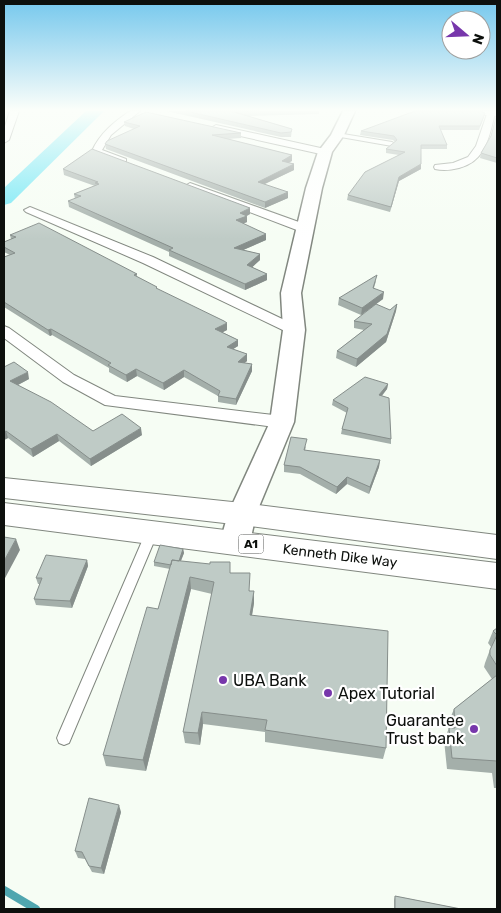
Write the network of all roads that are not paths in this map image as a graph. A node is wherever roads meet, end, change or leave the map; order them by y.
1 (104, 154) edge
2 (324, 154) edge
3 (477, 154) edge
4 (133, 165) edge
5 (439, 167) dead end
6 (179, 182) edge
7 (30, 210) dead end
8 (306, 230) junction
9 (294, 330) junction
10 (4, 331) edge
11 (282, 422) junction
12 (4, 488) edge
13 (4, 514) edge
14 (239, 528) junction
15 (152, 532) junction
16 (497, 547) edge
17 (497, 576) edge
18 (64, 738) dead end

1 - 4 street
2 - 8 main road
3 - 5 street
6 - 8 street
7 - 9 street
8 - 9 main road
9 - 11 main road
10 - 11 street
11 - 14 main road
12 - 14 highway, Kenneth Dike Way / A1
13 - 15 highway, Kenneth Dike Way / A1
14 - 15 highway, Kenneth Dike Way / A1
14 - 16 highway, Kenneth Dike Way / A1
14 - 17 highway, Kenneth Dike Way / A1
15 - 18 lane

